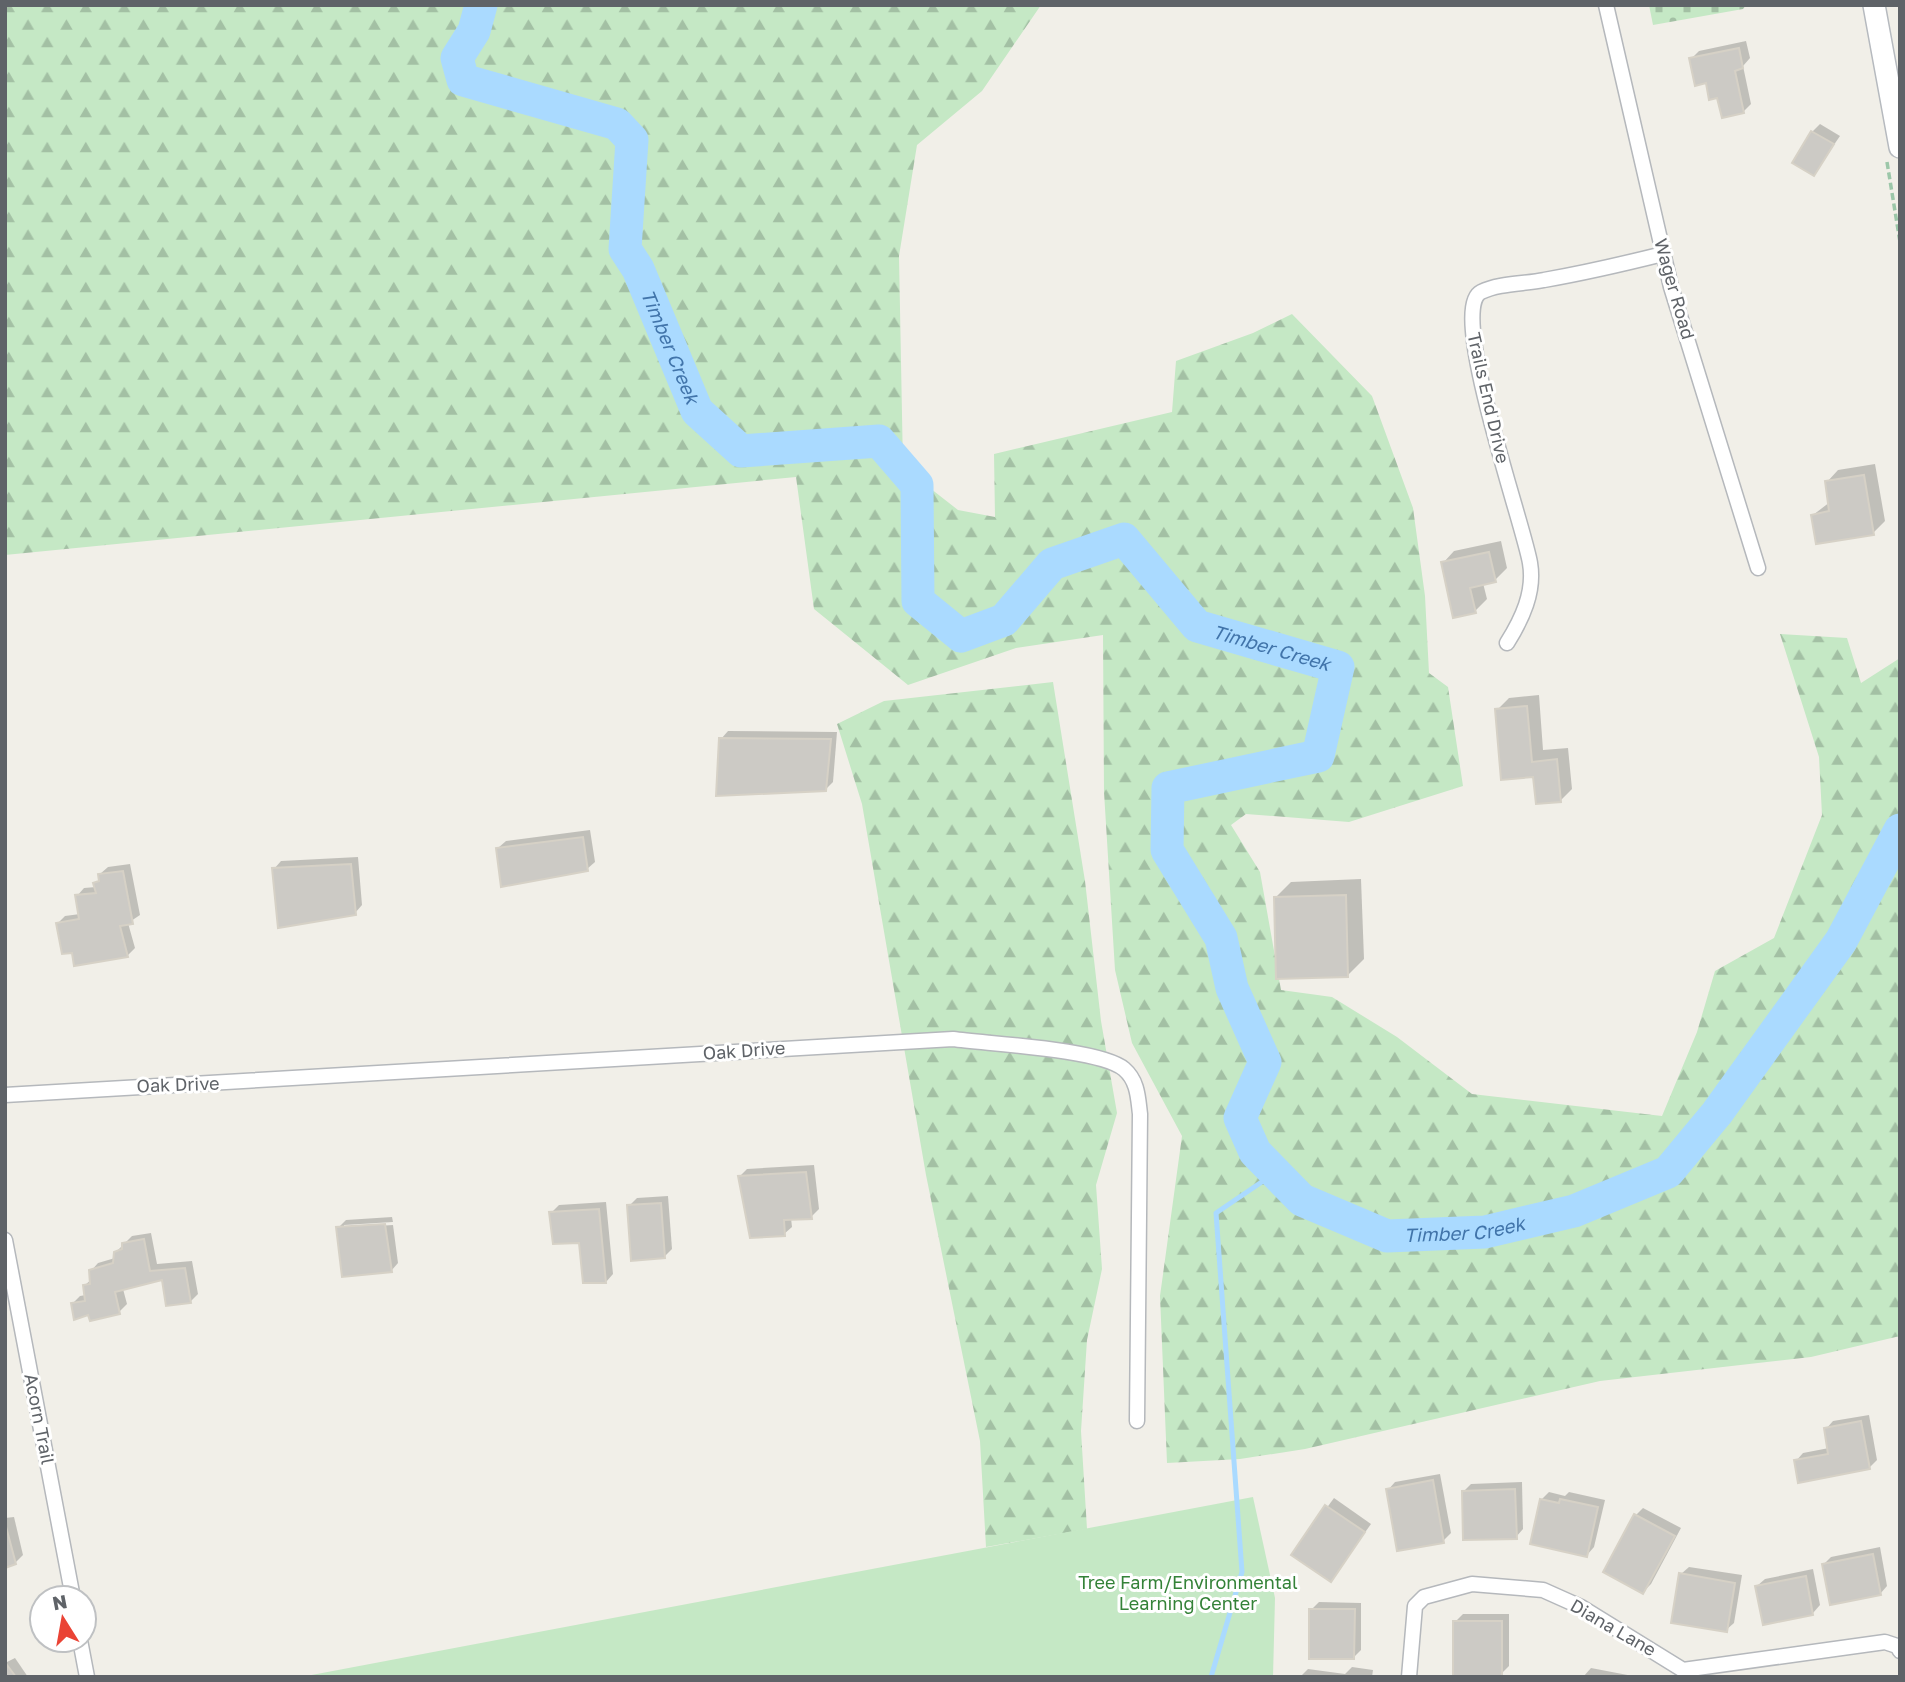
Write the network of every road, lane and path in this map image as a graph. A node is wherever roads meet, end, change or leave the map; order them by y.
1 (1606, 5) edge
2 (1874, 5) edge
3 (1899, 141) edge
4 (1663, 254) junction
5 (1758, 568) dead end
6 (1507, 643) dead end
7 (5, 1095) edge
8 (5, 1240) edge
9 (1137, 1421) dead end
10 (69, 1584) edge
11 (1899, 1649) edge
12 (83, 1654) edge
13 (1682, 1673) edge
14 (87, 1677) edge
15 (1409, 1677) edge

1 - 4 street, Wager Road
2 - 3 main road
4 - 5 street, Wager Road
4 - 6 street, Trails End Drive
7 - 9 street, Oak Drive
8 - 10 street, Acorn Trail
11 - 13 street, Diana Lane
12 - 14 street
13 - 15 street, Diana Lane

